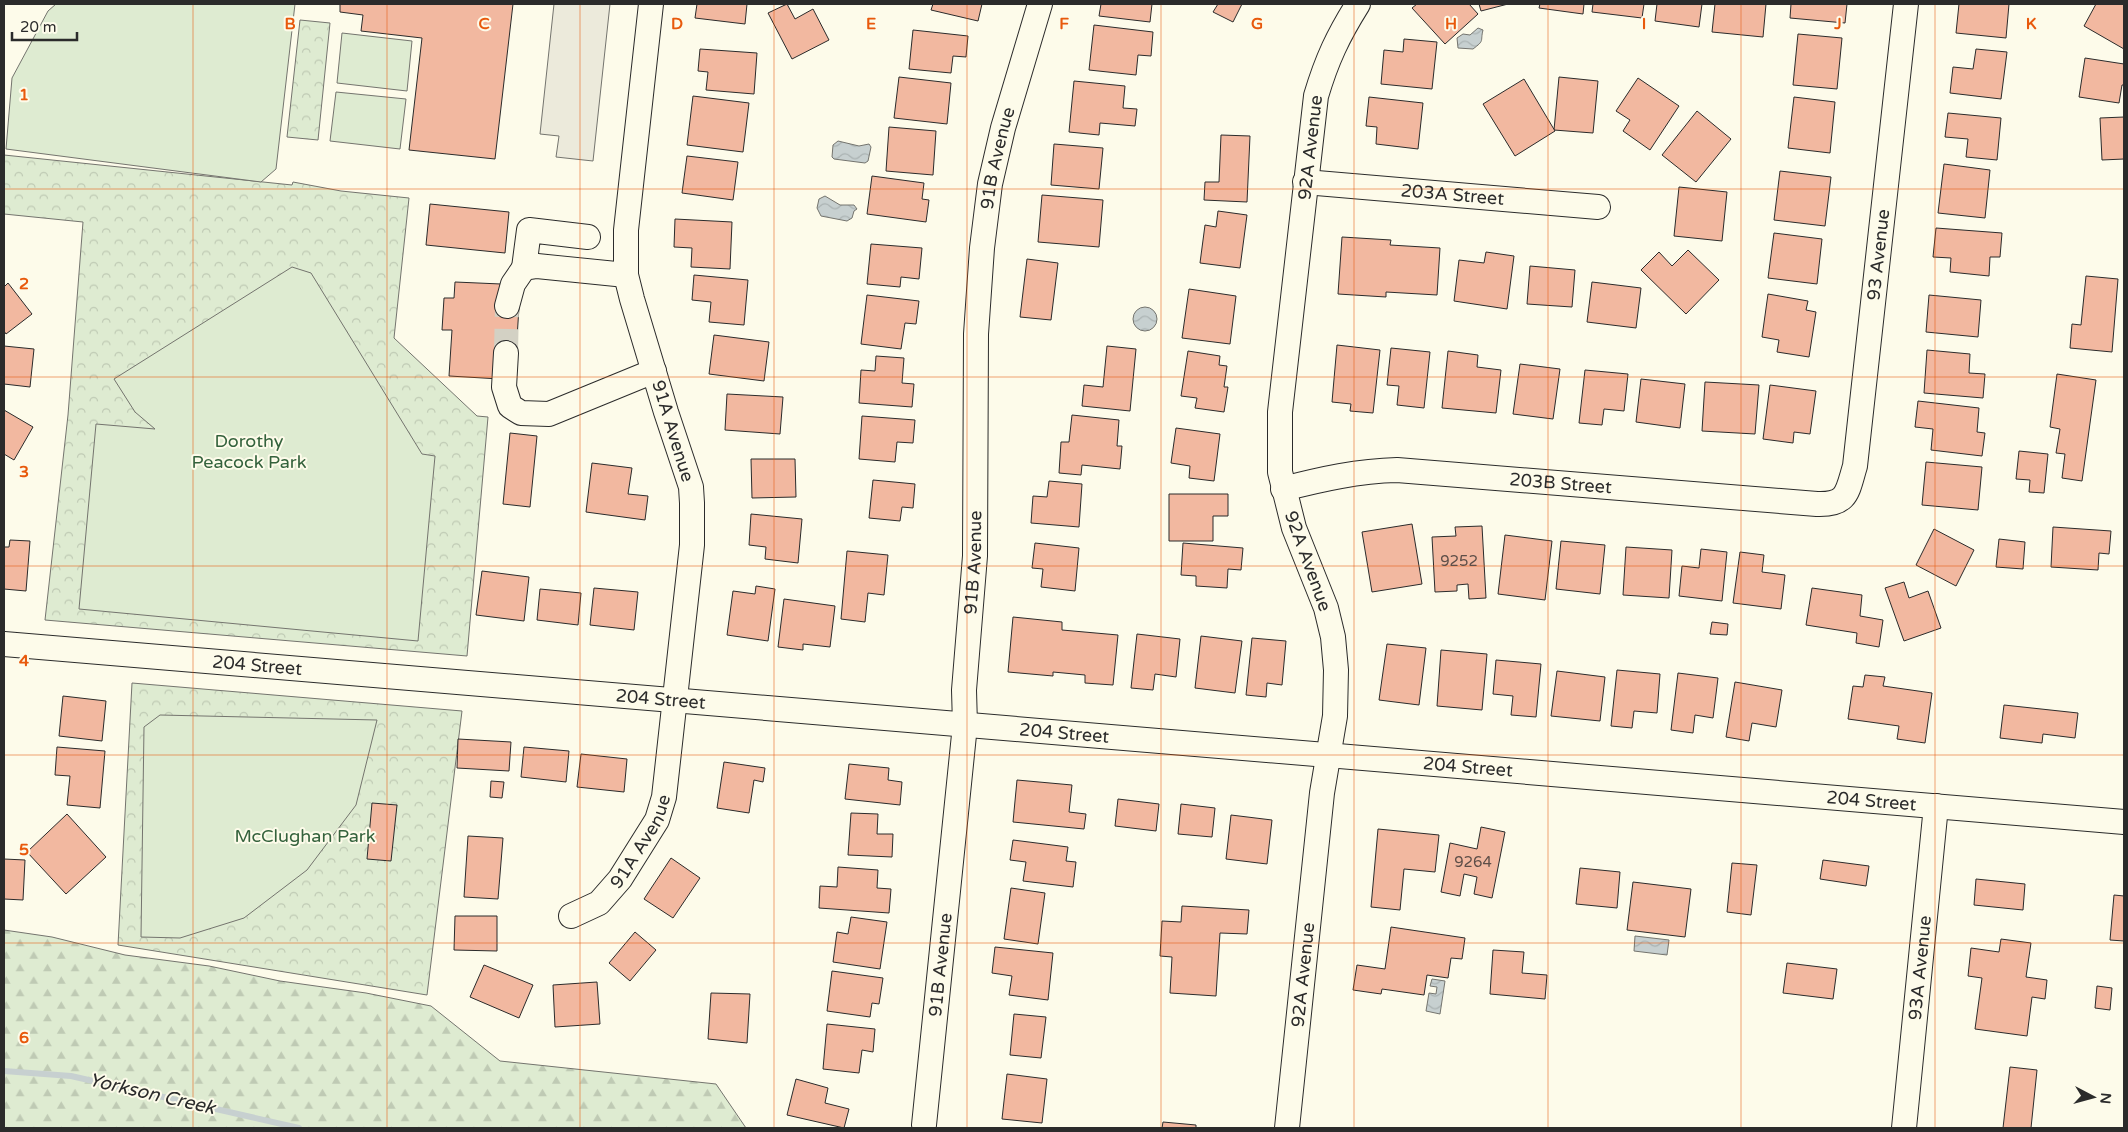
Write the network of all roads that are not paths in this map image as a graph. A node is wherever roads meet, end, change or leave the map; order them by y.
1 (651, 4) edge
2 (1040, 4) edge
3 (1358, 4) edge
4 (1906, 4) edge
5 (1305, 182) junction
6 (1598, 207) dead end
7 (588, 237) dead end
8 (524, 268) junction
9 (626, 275) junction
10 (508, 306) tunnel mouth
11 (506, 353) tunnel mouth
12 (654, 371) junction
13 (1283, 489) junction
14 (1840, 500) joint
15 (4, 650) edge
16 (676, 701) junction
17 (965, 725) junction
18 (1328, 756) junction
19 (1936, 806) junction
20 (2124, 822) edge
21 (571, 916) dead end
22 (924, 1125) dead end
23 (1287, 1128) edge
24 (1904, 1128) edge

1 - 9 street, 91A Avenue
2 - 17 street, 91B Avenue
3 - 5 street, 92A Avenue
4 - 14 street, 93 Avenue
5 - 6 street, 203A Street
5 - 13 street, 92A Avenue
7 - 8 street
8 - 9 street
8 - 10 street
9 - 12 street, 91A Avenue
11 - 12 street
12 - 16 street, 91A Avenue
13 - 14 street, 203B Street
13 - 18 street, 92A Avenue
15 - 16 street, 204 Street
16 - 17 street, 204 Street
16 - 21 street, 91A Avenue
17 - 18 street, 204 Street
17 - 22 street, 91B Avenue
18 - 19 street, 204 Street
18 - 23 street, 92A Avenue
19 - 20 street, 204 Street
19 - 24 street, 93A Avenue

